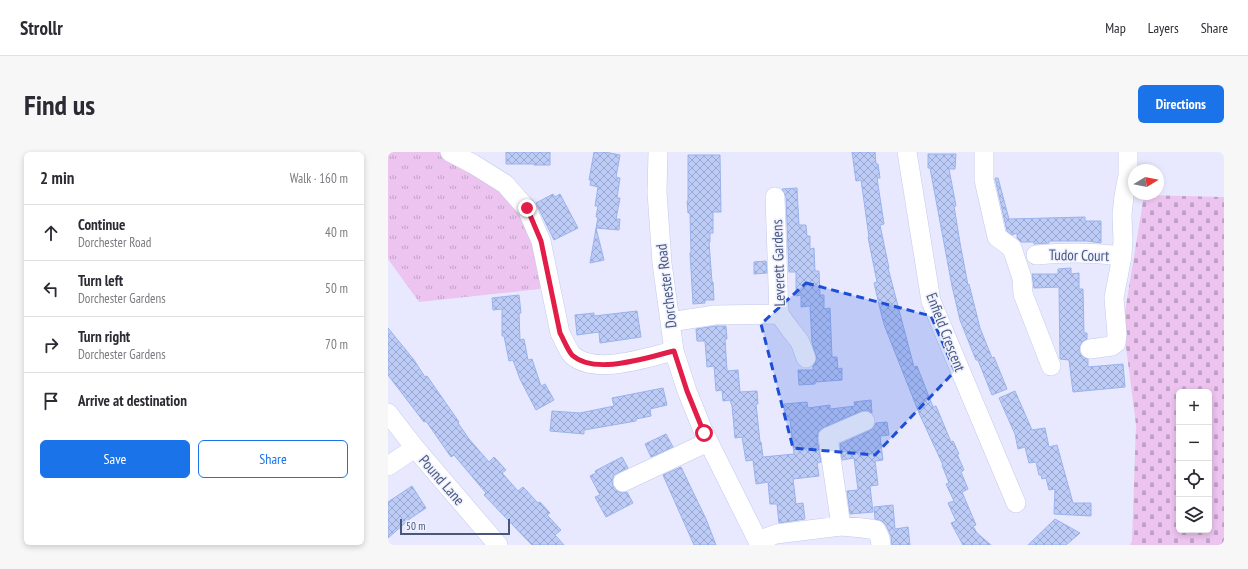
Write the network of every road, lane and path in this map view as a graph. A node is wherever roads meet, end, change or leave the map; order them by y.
1 (450, 152) edge
2 (658, 152) edge
3 (907, 152) edge
4 (984, 152) edge
5 (1128, 152) edge
6 (775, 197) dead end
7 (1036, 255) dead end
8 (1122, 256) junction
9 (779, 314) junction
10 (670, 322) junction
11 (1090, 349) dead end
12 (674, 351) junction
13 (806, 358) dead end
14 (1051, 366) dead end
15 (388, 413) edge
16 (865, 421) dead end
17 (708, 442) junction
18 (415, 448) junction
19 (388, 466) edge
20 (623, 482) dead end
21 (1016, 503) dead end
22 (841, 526) junction
23 (759, 543) edge
24 (498, 545) edge
25 (881, 545) edge

1 - 12 street
2 - 10 street, Dorchester Road
3 - 21 street, Enfield Crescent
4 - 14 street
5 - 8 street, Tudor Court
6 - 9 street, Leverett Gardens
7 - 8 street, Tudor Court
8 - 11 street, Tudor Court
9 - 10 street, Leverett Gardens
9 - 13 street
10 - 12 street, Dorchester Road
12 - 17 street, Dorchester Road
15 - 18 street, Pound Lane
16 - 22 street
17 - 20 street
17 - 23 street, Dorchester Road
18 - 19 street
18 - 24 street, Pound Lane
22 - 23 street
22 - 25 street

